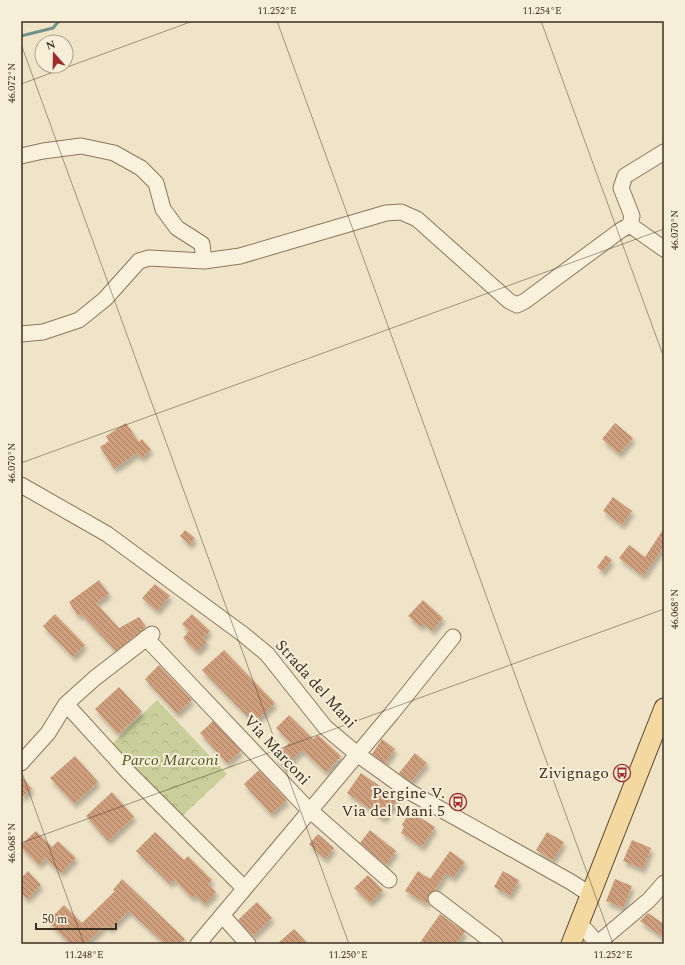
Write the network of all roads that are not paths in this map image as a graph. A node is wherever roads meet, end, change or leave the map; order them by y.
1 (664, 152) edge
2 (21, 156) edge
3 (630, 225) junction
4 (664, 249) edge
5 (204, 261) junction
6 (21, 334) edge
7 (21, 485) edge
8 (453, 637) dead end
9 (66, 704) junction
10 (664, 708) edge
11 (357, 754) junction
12 (21, 763) edge
13 (309, 810) junction
14 (389, 880) dead end
15 (664, 883) edge
16 (244, 888) junction
17 (591, 896) junction
18 (436, 899) dead end
19 (649, 900) junction
20 (664, 900) edge
21 (222, 915) junction
22 (579, 925) junction
23 (198, 944) edge
24 (248, 944) edge
25 (495, 944) edge
26 (571, 944) edge
27 (598, 944) edge

1 - 3 street
2 - 5 street
3 - 4 street
3 - 5 street
5 - 6 street
7 - 11 street, Strada del Mani
8 - 11 street
9 - 12 street
9 - 13 street, Via Marconi
9 - 16 street
10 - 17 main road
11 - 13 street
11 - 17 street, Strada del Mani
13 - 14 street, Via Marconi
13 - 16 street
15 - 19 street
16 - 21 street
17 - 22 main road
18 - 25 street
19 - 20 street
19 - 27 street
21 - 23 street
21 - 24 street
22 - 26 main road
22 - 27 street

